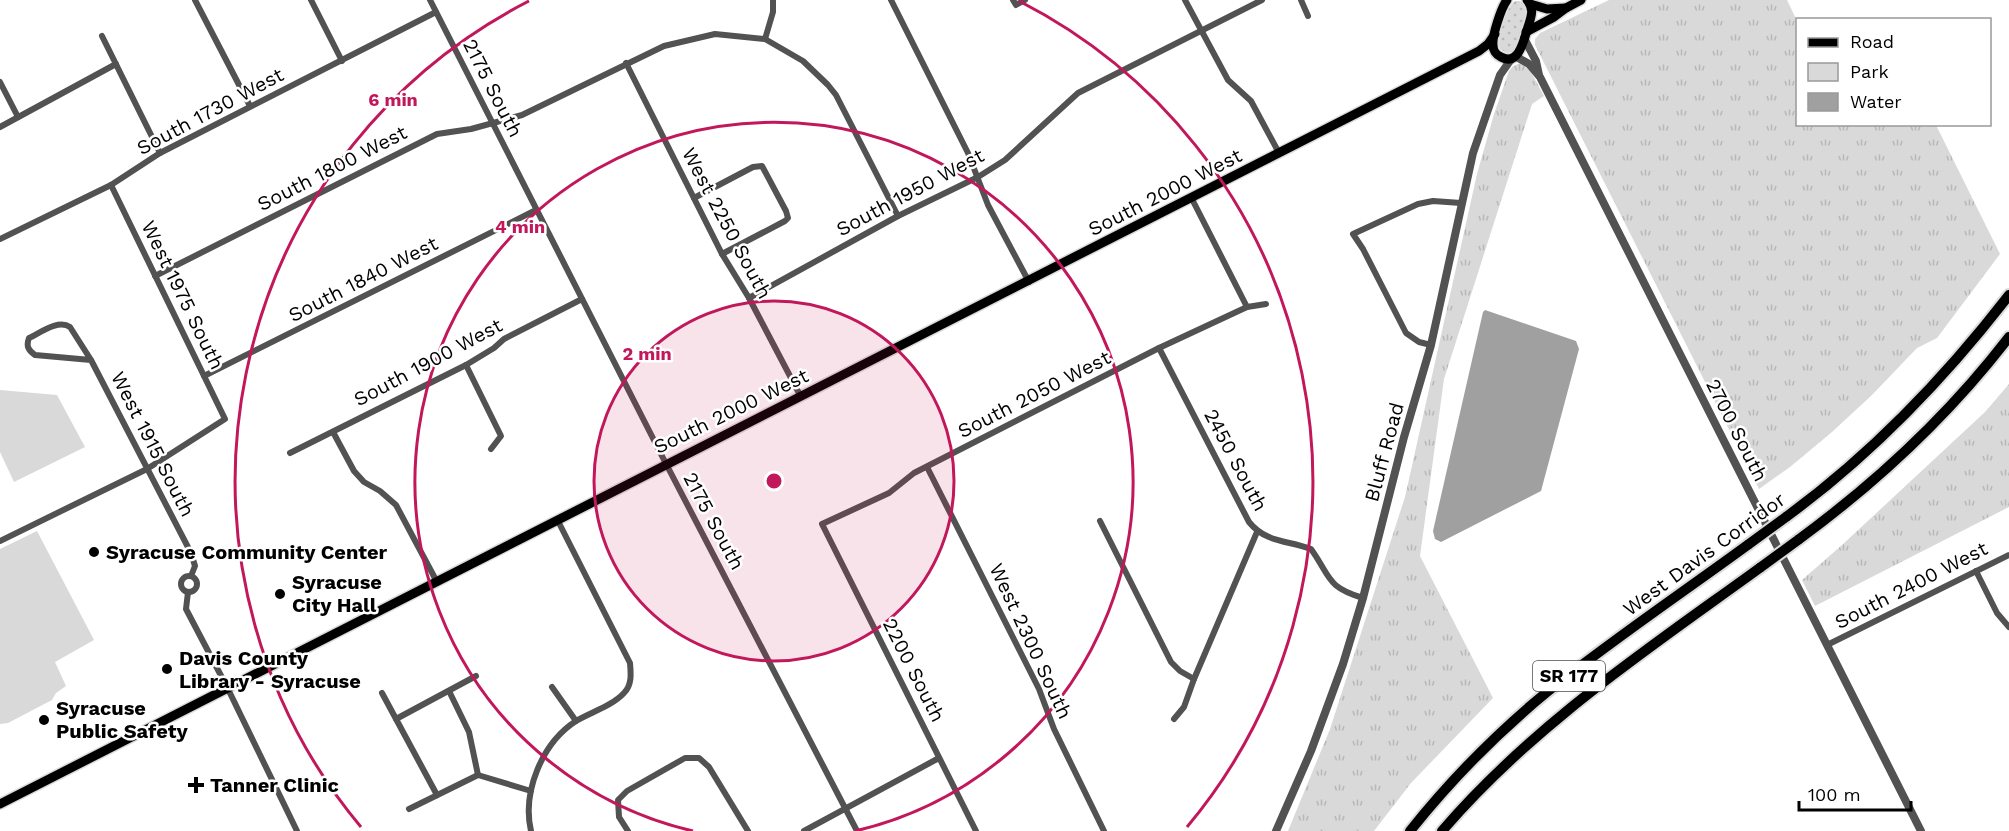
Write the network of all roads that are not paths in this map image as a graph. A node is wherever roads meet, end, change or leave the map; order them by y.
1 (195, 0) edge
2 (310, 0) edge
3 (430, 0) edge
4 (773, 0) edge
5 (891, 0) edge
6 (1025, 0) edge
7 (1185, 0) edge
8 (1262, 0) edge
9 (1300, 0) edge
10 (1507, 0) edge
11 (1581, 0) edge
12 (1015, 2) edge
13 (1529, 2) edge
14 (1566, 8) junction
15 (436, 12) junction
16 (1308, 16) dead end
17 (1201, 31) junction
18 (1495, 33) junction
19 (1525, 35) junction
20 (102, 36) dead end
21 (765, 39) junction
22 (1479, 51) junction
23 (1497, 55) junction
24 (1514, 57) junction
25 (342, 61) junction
26 (116, 63) junction
27 (626, 63) junction
28 (1500, 75) junction
29 (1540, 77) junction
30 (0, 82) edge
31 (250, 106) junction
32 (18, 117) junction
33 (492, 122) junction
34 (0, 126) edge
35 (160, 153) junction
36 (1279, 153) junction
37 (978, 177) junction
38 (111, 185) junction
39 (694, 198) junction
40 (1192, 199) junction
41 (1461, 203) junction
42 (536, 210) junction
43 (898, 216) junction
44 (0, 239) edge
45 (723, 254) junction
46 (155, 276) junction
47 (1029, 282) junction
48 (2009, 295) edge
49 (749, 298) junction
50 (582, 299) junction
51 (1266, 303) dead end
52 (1247, 307) junction
53 (2009, 337) edge
54 (1431, 345) junction
55 (1160, 348) junction
56 (91, 360) junction
57 (466, 365) junction
58 (204, 376) junction
59 (801, 397) junction
60 (333, 432) junction
61 (491, 449) dead end
62 (290, 453) dead end
63 (666, 464) junction
64 (927, 467) junction
65 (147, 468) junction
66 (558, 521) junction
67 (1100, 521) dead end
68 (822, 524) joint
69 (1257, 532) junction
70 (0, 541) edge
71 (2009, 555) edge
72 (1976, 571) junction
73 (191, 576) junction
74 (437, 582) junction
75 (188, 592) junction
76 (1363, 598) junction
77 (2009, 627) edge
78 (1827, 645) junction
79 (476, 676) dead end
80 (1194, 679) junction
81 (552, 687) dead end
82 (228, 689) junction
83 (449, 691) junction
84 (382, 693) dead end
85 (396, 719) junction
86 (1174, 720) dead end
87 (576, 721) junction
88 (939, 758) junction
89 (478, 775) junction
90 (531, 790) junction
91 (437, 795) junction
92 (0, 804) edge
93 (846, 808) junction
94 (409, 809) dead end
95 (297, 831) edge
96 (531, 831) edge
97 (628, 831) edge
98 (747, 831) edge
99 (804, 831) edge
100 (857, 831) edge
101 (976, 831) edge
102 (1104, 831) edge
103 (1276, 831) edge
104 (1410, 831) edge
105 (1442, 831) edge
106 (1921, 831) edge

1 - 31 street
2 - 25 street
3 - 15 street, 2175 South
4 - 21 street
5 - 37 street
6 - 12 street
7 - 17 street
8 - 17 street, South 1950 West
9 - 16 street
10 - 18 main road
11 - 14 main road
13 - 14 main road
13 - 19 main road
14 - 19 main road
15 - 25 street, South 1730 West
15 - 33 street, 2175 South
17 - 36 street
17 - 37 street, South 1950 West
18 - 22 main road, South 2000 West
18 - 23 main road
19 - 24 main road
19 - 29 street, 2700 South
20 - 26 street
21 - 27 street, South 1800 West
21 - 43 street
22 - 23 main road
22 - 36 main road, South 2000 West
23 - 24 main road
23 - 28 street, Bluff Road
24 - 28 street, Bluff Road
24 - 29 street
25 - 31 street, South 1730 West
26 - 32 street
26 - 35 street
27 - 33 street, South 1800 West
27 - 39 street, West 2250 South
28 - 41 street, Bluff Road
29 - 78 street, 2700 South
30 - 32 street
31 - 35 street, South 1730 West
32 - 34 street
33 - 42 street, 2175 South
33 - 46 street, South 1800 West
35 - 38 street, South 1730 West
36 - 40 main road, South 2000 West
37 - 43 street, South 1950 West
37 - 47 street
38 - 44 street, South 1730 West
38 - 46 street, West 1975 South
39 - 45 street, West 2250 South
39 - 45 street
40 - 47 main road, South 2000 West
40 - 52 street
41 - 54 street, Bluff Road
41 - 54 street
42 - 50 street, 2175 South
42 - 58 street, South 1840 West
43 - 49 street, South 1950 West
45 - 49 street, West 2250 South
46 - 58 street, West 1975 South
47 - 59 main road, South 2000 West
48 - 104 highway, West Davis Corridor / SR 177, bridge
49 - 59 street, West 2250 South
50 - 57 street, South 1900 West
50 - 63 street, 2175 South
51 - 52 street, South 2050 West
52 - 55 street, South 2050 West
53 - 105 highway, SR 177, bridge
54 - 76 street, Bluff Road
55 - 64 street, South 2050 West
55 - 69 street, 2450 South
56 - 56 street, West 1915 South
56 - 65 street, West 1915 South
57 - 60 street, South 1900 West
57 - 61 street
58 - 65 street, West 1975 South
59 - 63 main road, South 2000 West
60 - 62 street, South 1900 West
60 - 74 street
63 - 66 main road, South 2000 West
63 - 93 street, 2175 South
64 - 68 street, South 2050 West
64 - 102 street, West 2300 South
65 - 70 street
65 - 73 street, West 1915 South
66 - 74 main road, South 2000 West
66 - 87 street
67 - 80 street
68 - 88 street, 2200 South
69 - 76 street, 2450 South
69 - 80 street
71 - 72 street, South 2400 West
72 - 77 street
72 - 78 street, South 2400 West
73 - 75 street
73 - 75 street
74 - 82 main road, South 2000 West
75 - 82 street
76 - 103 street, Bluff Road
78 - 106 street, 2700 South
79 - 83 street
80 - 86 street
81 - 87 street
82 - 92 main road, South 2000 West
82 - 95 street
83 - 85 street
83 - 89 street
84 - 85 street
85 - 91 street
87 - 90 street
88 - 93 street
88 - 101 street, 2200 South
89 - 90 street
89 - 91 street
90 - 96 street
91 - 94 street
93 - 99 street
93 - 100 street, 2175 South
97 - 98 street

